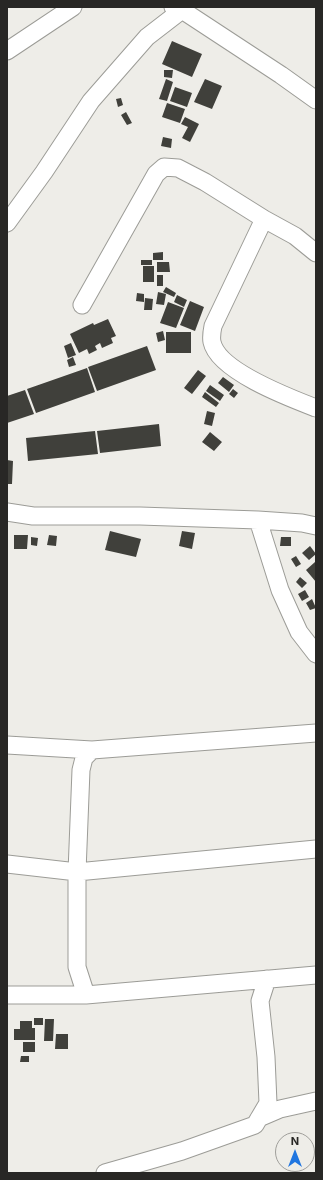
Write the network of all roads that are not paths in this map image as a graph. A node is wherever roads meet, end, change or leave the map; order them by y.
1 (73, 7) edge
2 (177, 8) edge
3 (7, 51) edge
4 (316, 100) edge
5 (264, 219) junction
6 (7, 223) edge
7 (316, 253) edge
8 (82, 305) dead end
9 (316, 408) edge
10 (7, 512) edge
11 (258, 520) junction
12 (316, 526) edge
13 (316, 654) edge
14 (316, 733) edge
15 (7, 744) edge
16 (92, 750) junction
17 (316, 849) edge
18 (7, 864) edge
19 (78, 872) junction
20 (316, 975) edge
21 (267, 979) junction
22 (7, 995) edge
23 (86, 995) junction
24 (316, 1101) edge
25 (259, 1118) junction
26 (105, 1173) edge

1 - 3 street
2 - 4 street
2 - 6 street
5 - 7 street
5 - 8 street
5 - 9 street
10 - 11 street
11 - 12 street
11 - 13 street
14 - 16 street
15 - 16 street
16 - 19 street
17 - 19 street
18 - 19 street
19 - 23 street
20 - 21 street
21 - 23 street
21 - 25 street
22 - 23 street
24 - 25 street
25 - 26 street

